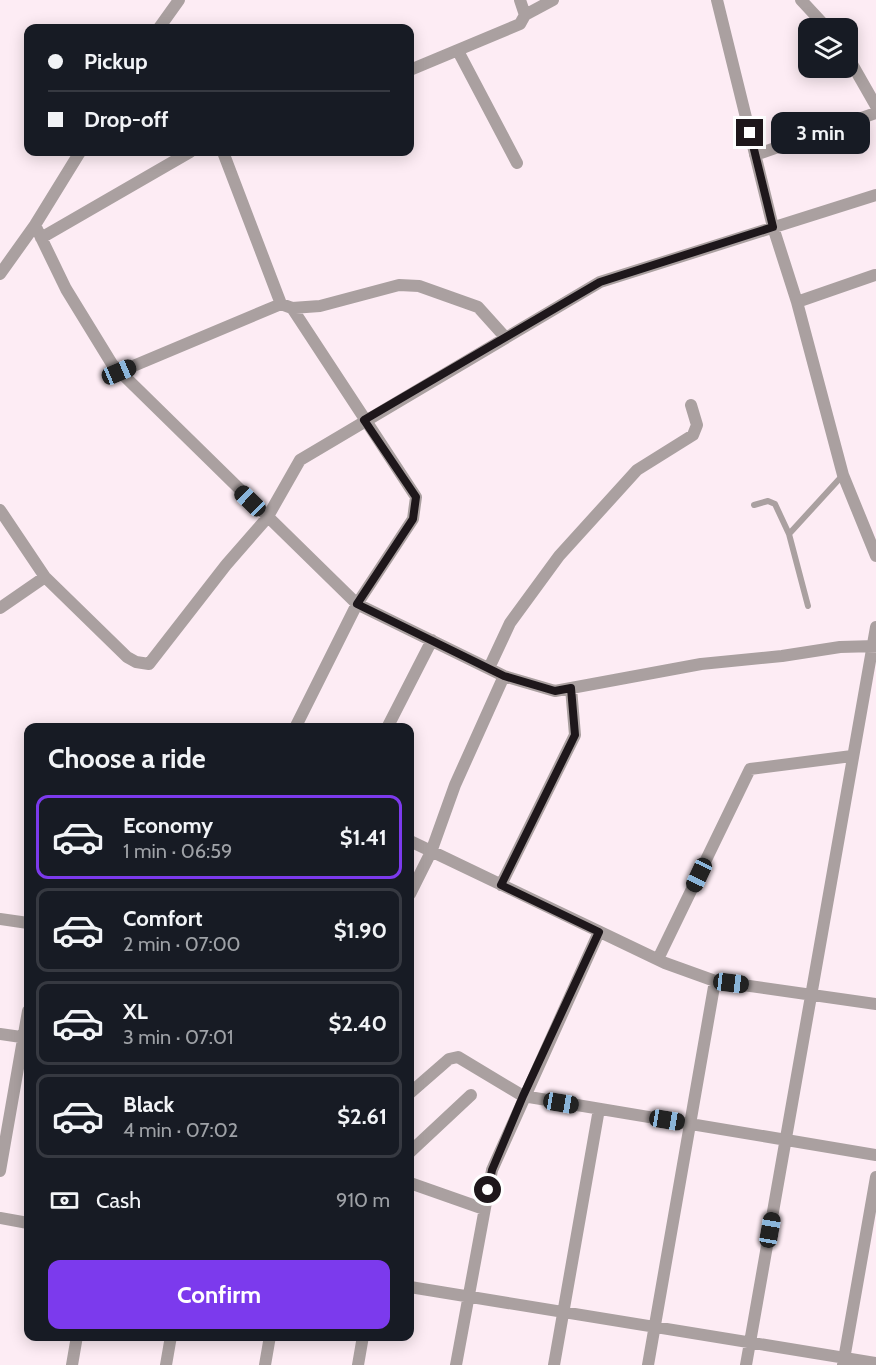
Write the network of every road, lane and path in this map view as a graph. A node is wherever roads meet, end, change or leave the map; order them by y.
1 (179, 0) edge
2 (520, 0) edge
3 (553, 0) edge
4 (717, 0) edge
5 (801, 0) edge
6 (525, 15) junction
7 (818, 18) edge
8 (162, 24) edge
9 (458, 51) junction
10 (414, 68) edge
11 (858, 74) edge
12 (876, 106) edge
13 (876, 112) edge
14 (755, 155) junction
15 (77, 156) edge
16 (183, 156) edge
17 (226, 156) edge
18 (517, 163) dead end
19 (876, 195) edge
20 (34, 225) junction
21 (773, 227) junction
22 (41, 238) junction
23 (0, 274) edge
24 (875, 275) edge
25 (796, 302) junction
26 (286, 306) junction
27 (505, 338) junction
28 (119, 372) junction
29 (692, 405) dead end
30 (364, 420) junction
31 (843, 475) junction
32 (754, 505) dead end
33 (0, 510) edge
34 (267, 518) junction
35 (789, 534) junction
36 (876, 556) edge
37 (45, 577) junction
38 (357, 604) junction
39 (808, 606) dead end
40 (0, 608) edge
41 (876, 627) edge
42 (432, 640) junction
43 (874, 646) edge
44 (489, 668) junction
45 (504, 676) junction
46 (571, 688) junction
47 (298, 723) edge
48 (390, 723) edge
49 (852, 756) junction
50 (414, 843) edge
51 (431, 852) junction
52 (501, 885) junction
53 (414, 886) edge
54 (0, 919) edge
55 (24, 922) edge
56 (599, 932) junction
57 (658, 959) junction
58 (715, 981) junction
59 (810, 993) junction
60 (876, 1004) edge
61 (0, 1034) edge
62 (24, 1038) edge
63 (24, 1046) edge
64 (414, 1090) edge
65 (471, 1095) dead end
66 (523, 1096) junction
67 (599, 1109) junction
68 (690, 1124) junction
69 (4, 1130) edge
70 (785, 1140) junction
71 (414, 1148) edge
72 (876, 1155) edge
73 (0, 1171) edge
74 (876, 1177) edge
75 (414, 1184) edge
76 (484, 1209) junction
77 (0, 1218) edge
78 (24, 1222) edge
79 (414, 1288) edge
80 (468, 1297) junction
81 (564, 1312) junction
82 (654, 1328) junction
83 (76, 1341) edge
84 (170, 1341) edge
85 (269, 1341) edge
86 (362, 1341) edge
87 (750, 1344) junction
88 (843, 1361) edge
89 (876, 1363) edge
90 (72, 1365) edge
91 (166, 1365) edge
92 (265, 1365) edge
93 (358, 1365) edge
94 (456, 1365) edge
95 (554, 1365) edge
96 (648, 1365) edge
97 (746, 1365) edge

1 - 8 street
2 - 6 street
3 - 6 street
4 - 14 street
5 - 7 street
6 - 9 street
9 - 10 street
9 - 18 street
11 - 12 street
13 - 14 street
14 - 21 street
15 - 20 street
16 - 22 street
17 - 26 street
19 - 21 street
20 - 22 street
20 - 23 street
21 - 25 street
21 - 27 street
22 - 28 street
24 - 25 street
25 - 31 street
26 - 27 street
26 - 28 street
26 - 30 street
27 - 30 street
28 - 34 street
29 - 44 street
30 - 34 street
30 - 38 street
31 - 35 lane
31 - 36 street
32 - 35 lane
33 - 37 street
34 - 37 street
34 - 38 street
35 - 39 lane
37 - 40 street
38 - 42 street
38 - 47 street
41 - 43 street
42 - 44 street
42 - 48 street
43 - 46 street
43 - 49 street
44 - 45 street
45 - 46 street
45 - 51 street
46 - 52 street
49 - 57 street
49 - 59 street
50 - 51 street
51 - 52 street
51 - 53 street
52 - 56 street
54 - 55 street
56 - 57 street
56 - 66 street
57 - 58 street
58 - 59 street
58 - 68 street
59 - 60 street
59 - 70 street
61 - 62 street
63 - 69 street
64 - 66 street
65 - 71 street
66 - 67 street
66 - 76 street
67 - 68 street
67 - 81 street
68 - 70 street
68 - 82 street
69 - 73 street
70 - 72 street
70 - 87 street
74 - 88 street
75 - 76 street
76 - 80 street
77 - 78 street
79 - 80 street
80 - 81 street
80 - 94 street
81 - 82 street
81 - 95 street
82 - 87 street
82 - 96 street
83 - 90 street
84 - 91 street
85 - 92 street
86 - 93 street
87 - 88 street
87 - 97 street
88 - 89 street

